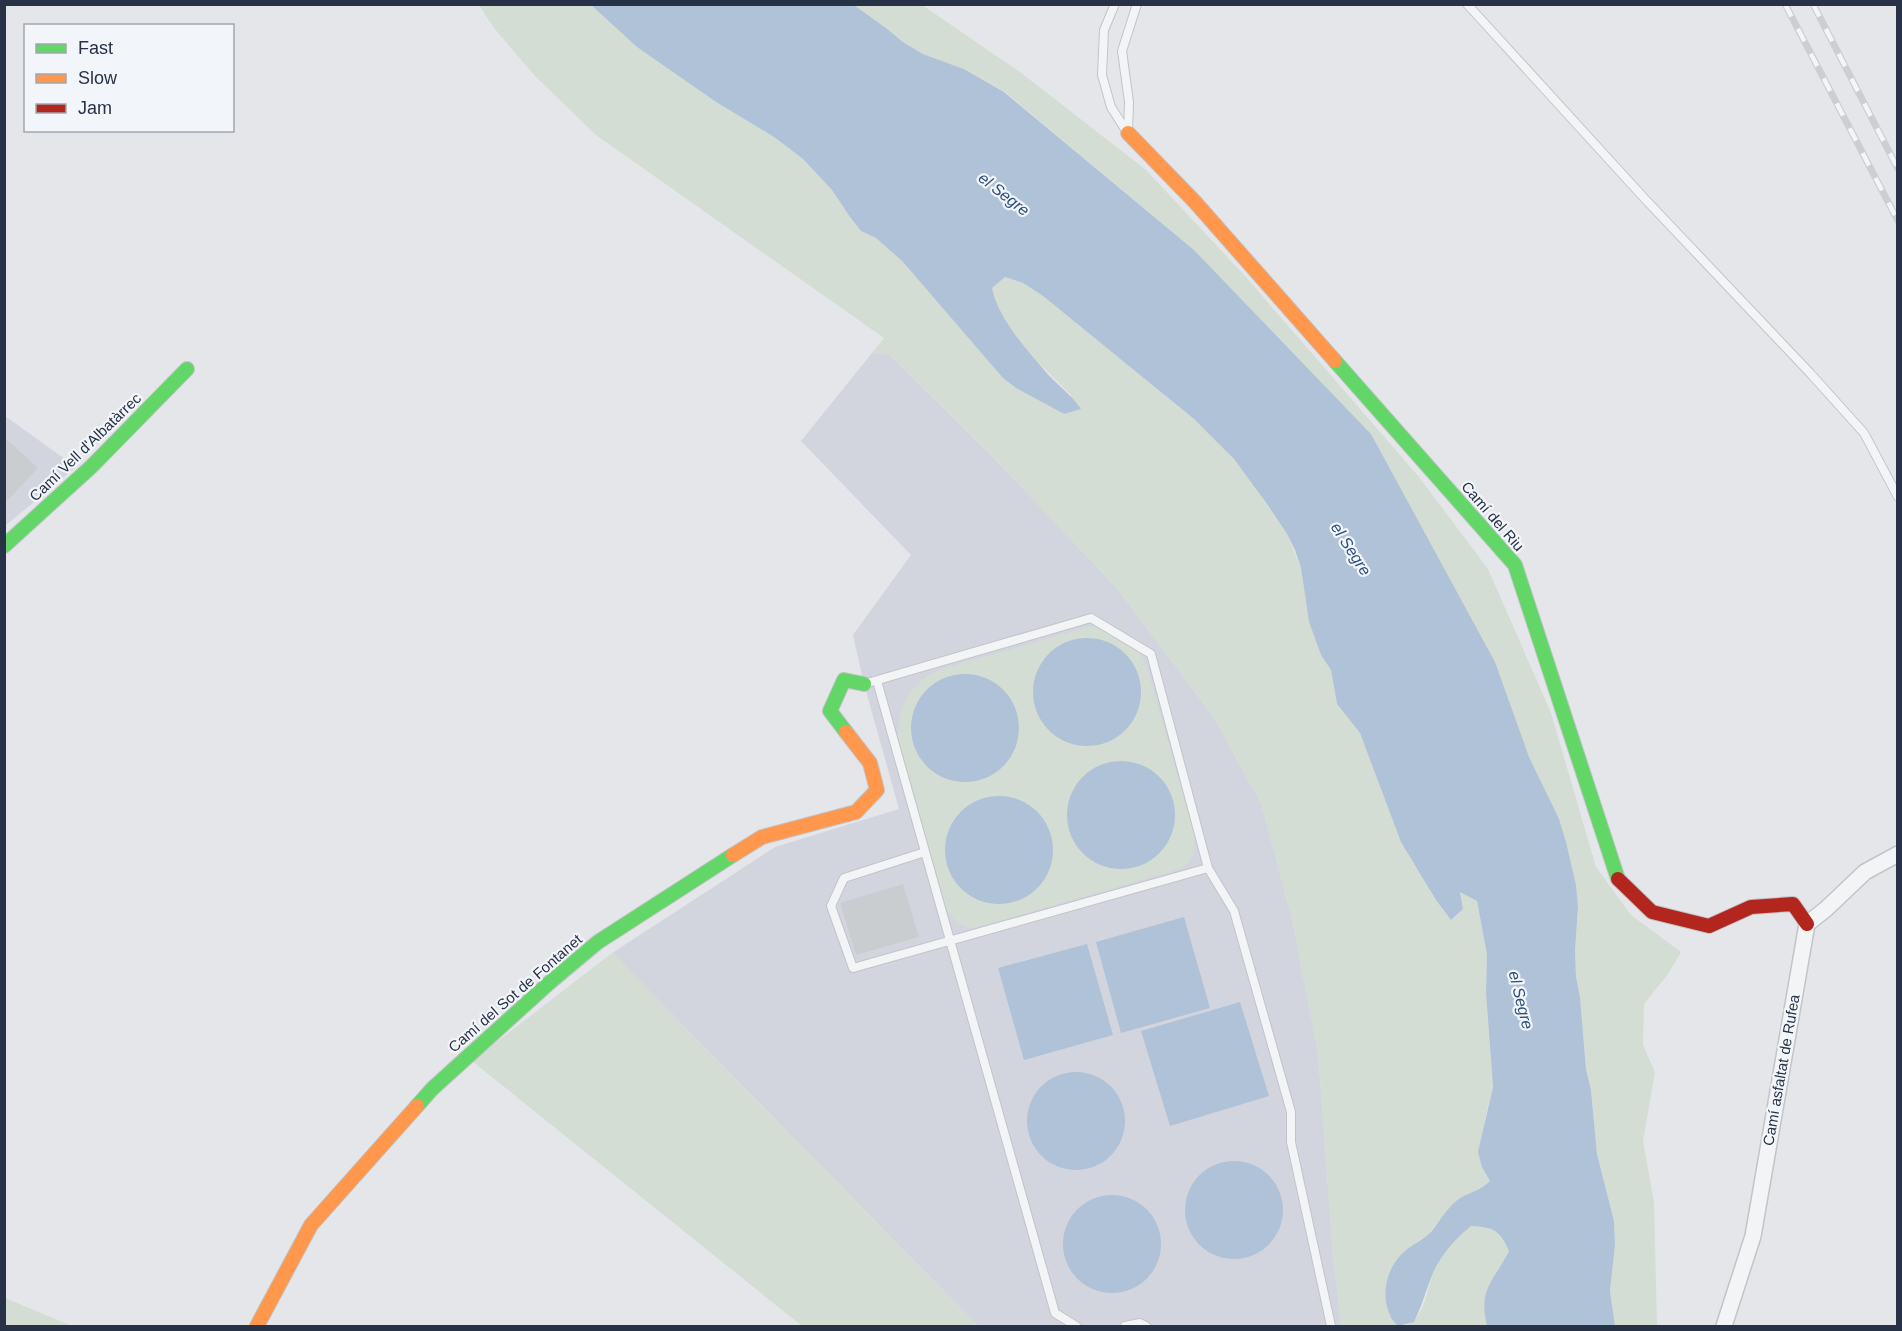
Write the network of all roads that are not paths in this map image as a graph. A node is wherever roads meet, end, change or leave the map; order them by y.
1 (1115, 4) edge
2 (1137, 4) edge
3 (1467, 4) edge
4 (1128, 133) junction
5 (187, 369) dead end
6 (1898, 497) edge
7 (4, 546) edge
8 (871, 683) junction
9 (925, 852) junction
10 (1898, 854) edge
11 (1208, 868) junction
12 (1807, 924) junction
13 (950, 941) junction
14 (258, 1326) edge
15 (1076, 1326) edge
16 (1125, 1326) edge
17 (1146, 1326) edge
18 (1331, 1326) edge
19 (1724, 1326) edge

1 - 4 lane
2 - 4 lane
3 - 6 lane
4 - 12 street, Camí del Riu
5 - 7 street, Camí Vell d'Albatàrrec
8 - 9 lane
8 - 11 lane
8 - 14 street, Camí del Sot de Fontanet
9 - 13 lane
9 - 13 lane
10 - 12 street
11 - 13 lane
11 - 18 lane
12 - 19 street, Camí asfaltat de Rufea
13 - 15 lane
16 - 17 lane

